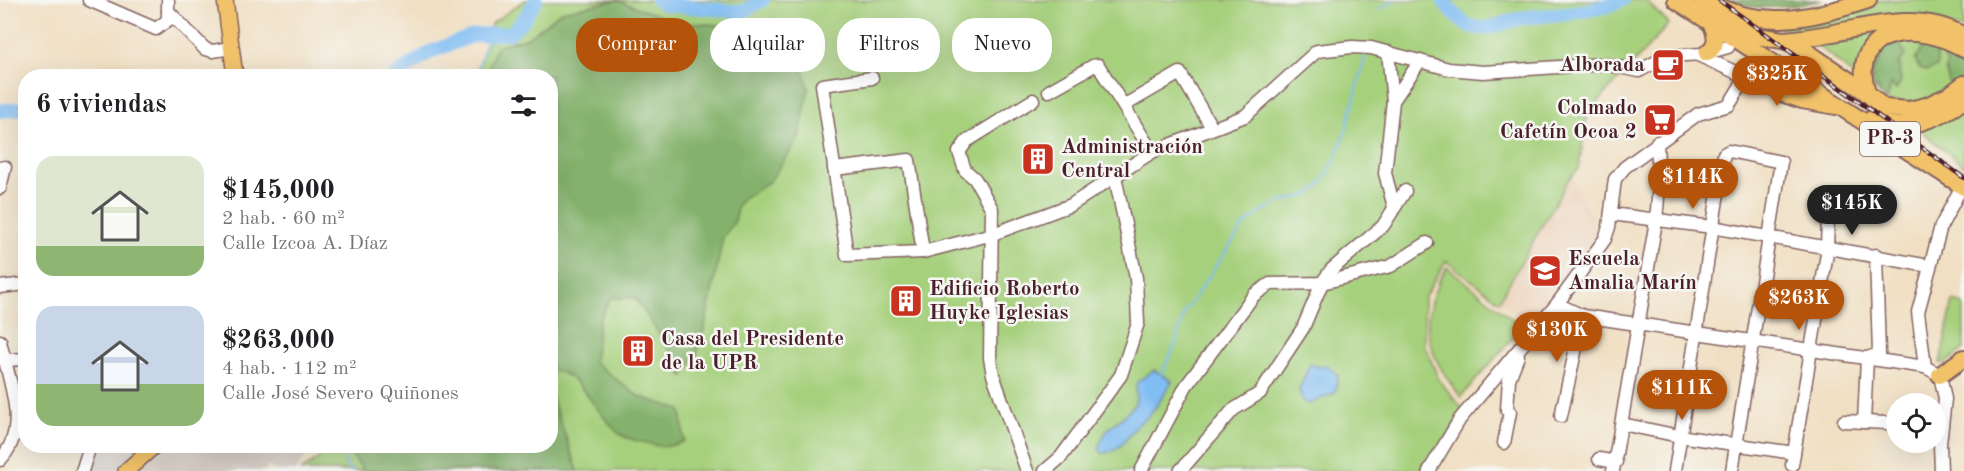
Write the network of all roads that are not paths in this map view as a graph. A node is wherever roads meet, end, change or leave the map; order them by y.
1 (89, 0) edge
2 (225, 0) edge
3 (1703, 0) edge
4 (1868, 0) edge
5 (1682, 4) edge
6 (168, 5) edge
7 (1713, 25) junction
8 (1964, 36) edge
9 (1783, 40) junction
10 (1734, 45) junction
11 (231, 48) junction
12 (1964, 49) edge
13 (1388, 52) junction
14 (1701, 53) junction
15 (1420, 61) junction
16 (1725, 67) junction
17 (234, 69) edge
18 (1830, 69) junction
19 (1746, 77) junction
20 (872, 78) dead end
21 (1964, 84) edge
22 (1813, 88) junction
23 (1048, 91) dead end
24 (1781, 93) junction
25 (1867, 93) junction
26 (1033, 100) dead end
27 (1393, 100) junction
28 (1964, 100) edge
29 (1125, 105) junction
30 (1842, 107) junction
31 (1212, 128) junction
32 (1658, 147) junction
33 (1152, 152) junction
34 (3, 167) edge
35 (834, 169) junction
36 (1115, 176) junction
37 (1963, 186) edge
38 (0, 188) edge
39 (1405, 190) dead end
40 (1394, 207) junction
41 (1828, 211) dead end
42 (1611, 214) junction
43 (1656, 221) junction
44 (1712, 227) junction
45 (993, 234) junction
46 (1770, 238) junction
47 (1427, 243) dead end
48 (1827, 247) junction
49 (923, 252) junction
50 (1876, 255) junction
51 (1929, 266) junction
52 (1322, 283) junction
53 (18, 285) edge
54 (0, 287) edge
55 (1557, 304) junction
56 (1583, 316) junction
57 (1638, 324) junction
58 (1697, 333) junction
59 (0, 341) edge
60 (1753, 342) junction
61 (1524, 344) junction
62 (1812, 351) junction
63 (1867, 358) junction
64 (1964, 358) edge
65 (18, 359) edge
66 (4, 360) junction
67 (1933, 371) junction
68 (1561, 416) dead end
69 (1844, 421) dead end
70 (1864, 422) junction
71 (1886, 423) edge
72 (1622, 424) junction
73 (1679, 436) junction
74 (1504, 443) dead end
75 (1736, 445) junction
76 (88, 453) edge
77 (146, 453) edge
78 (1599, 459) dead end
79 (0, 460) edge
80 (1615, 466) edge
81 (82, 471) edge
82 (126, 471) edge
83 (1027, 471) edge
84 (1045, 471) edge
85 (1141, 471) edge
86 (1180, 471) edge
87 (1429, 471) edge
88 (1675, 471) edge
89 (1732, 471) edge
90 (1941, 471) edge

1 - 6 street
2 - 11 main road
3 - 4 highway
3 - 9 highway
5 - 7 highway
6 - 11 street
7 - 10 highway
7 - 14 highway
8 - 9 highway
9 - 10 highway
9 - 18 highway
10 - 14 street
10 - 16 street
10 - 22 highway
11 - 17 main road
12 - 25 highway
13 - 15 street
13 - 27 street
13 - 31 street
14 - 15 street
14 - 16 street
15 - 27 street
16 - 19 street
18 - 22 highway
18 - 25 highway
19 - 24 street
19 - 32 street
20 - 35 street
21 - 25 highway
22 - 24 street
22 - 28 highway
22 - 30 highway, PR-3
23 - 29 street
24 - 30 highway
26 - 45 street
27 - 40 street
29 - 31 street
29 - 33 street
30 - 37 highway, PR-3
31 - 33 street
32 - 42 street
32 - 43 street
33 - 36 street
34 - 38 street
35 - 49 street
35 - 49 street
36 - 45 street
36 - 84 street
37 - 51 street
39 - 40 street
40 - 52 street
41 - 48 street
42 - 43 street
42 - 55 street
43 - 44 street
43 - 57 street
44 - 46 street
44 - 46 street
44 - 58 street
45 - 49 street
45 - 83 street
46 - 48 street
46 - 60 street
47 - 52 street
48 - 50 street
48 - 62 street
50 - 51 street
50 - 63 street
51 - 67 street
52 - 85 street
52 - 86 street
53 - 54 street
55 - 56 street
55 - 61 street
56 - 57 street
56 - 68 street
57 - 58 street
57 - 72 street
58 - 60 street
58 - 73 street
59 - 66 street
60 - 62 street
60 - 75 street
61 - 74 street
61 - 87 street
62 - 63 street
62 - 75 street
63 - 67 street
63 - 70 street
64 - 67 highway
65 - 66 street
66 - 79 street
67 - 90 street
69 - 70 street
70 - 71 street
72 - 73 street
72 - 80 street
73 - 75 street
73 - 88 street
75 - 89 street
76 - 81 street
77 - 82 main road
78 - 80 street

